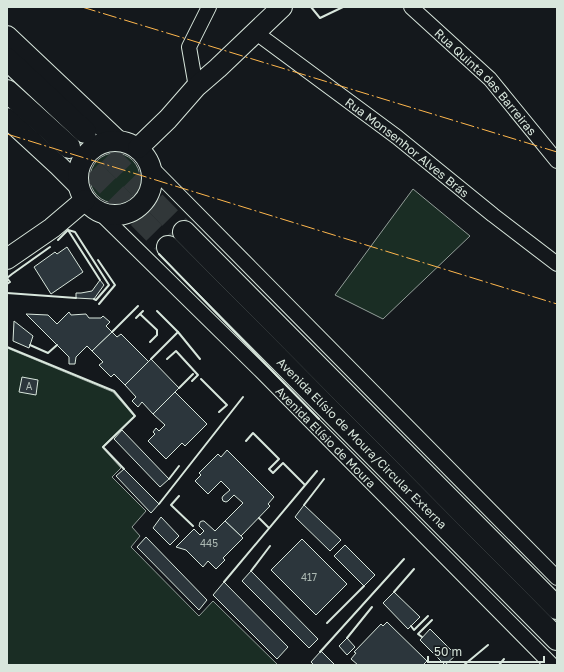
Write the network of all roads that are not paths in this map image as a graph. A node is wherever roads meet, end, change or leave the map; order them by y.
1 (209, 7) edge
2 (282, 7) edge
3 (411, 7) edge
4 (255, 32) junction
5 (7, 36) edge
6 (7, 59) edge
7 (196, 87) junction
8 (7, 91) edge
9 (7, 118) edge
10 (85, 132) tunnel mouth
11 (117, 140) junction
12 (69, 147) tunnel mouth
13 (138, 148) junction
14 (557, 161) edge
15 (151, 167) junction
16 (87, 199) junction
17 (184, 232) tunnel mouth
18 (168, 247) tunnel mouth
19 (7, 259) edge
20 (557, 264) edge
21 (557, 578) edge
22 (557, 608) edge
23 (557, 639) edge
24 (552, 665) edge

1 - 7 street
2 - 4 street
3 - 14 street, Rua Quinta das Barreiras
4 - 7 street
4 - 20 street, Rua Monsenhor Alves Brás
5 - 11 street
6 - 10 highway
7 - 13 street
8 - 12 highway
9 - 16 street
11 - 13 street
11 - 16 street
13 - 15 street
15 - 16 street
15 - 21 street
16 - 19 street
16 - 24 street, Avenida Elísio de Moura
17 - 22 highway, Avenida Elísio de Moura/Circular Externa
18 - 23 highway, Avenida Elísio de Moura/Circular Externa

